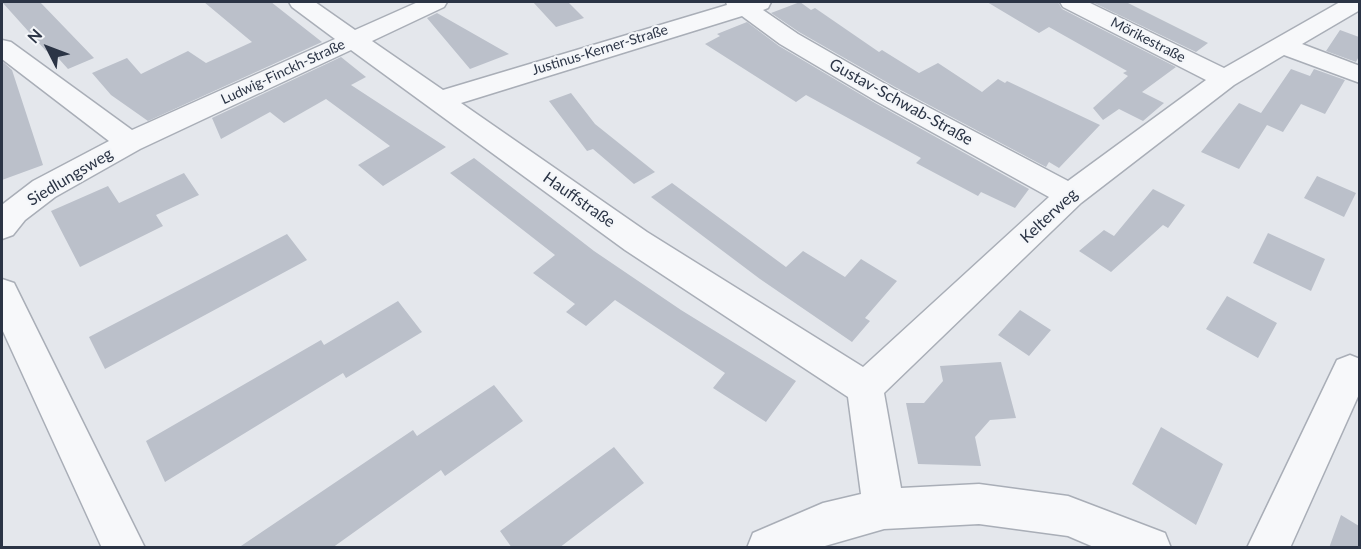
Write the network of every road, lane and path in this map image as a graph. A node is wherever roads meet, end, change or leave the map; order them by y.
1 (300, 2) edge
2 (436, 2) edge
3 (1071, 2) edge
4 (1356, 2) edge
5 (748, 4) edge
6 (351, 40) junction
7 (1280, 45) junction
8 (2, 47) edge
9 (1359, 75) edge
10 (1225, 79) junction
11 (437, 101) junction
12 (130, 142) junction
13 (1070, 195) junction
14 (2, 227) edge
15 (2, 293) edge
16 (1359, 376) edge
17 (865, 388) junction
18 (884, 509) junction
19 (124, 548) edge
20 (768, 548) edge
21 (1150, 548) edge
22 (1268, 548) edge

1 - 6 street, Hauffstraße
2 - 6 street, Ludwig-Finckh-Straße
3 - 10 street, Mörikestraße
4 - 7 street, Kelterweg
5 - 11 street, Justinus-Kerner-Straße
5 - 13 street, Gustav-Schwab-Straße
6 - 11 street, Hauffstraße
6 - 12 street, Ludwig-Finckh-Straße
7 - 9 street
7 - 10 street, Kelterweg
8 - 12 street, Siedlungsweg
10 - 13 street, Kelterweg
11 - 17 street, Hauffstraße
12 - 14 street, Siedlungsweg
13 - 17 street, Kelterweg
15 - 19 street
16 - 22 street
17 - 18 street
18 - 20 street
18 - 21 street

